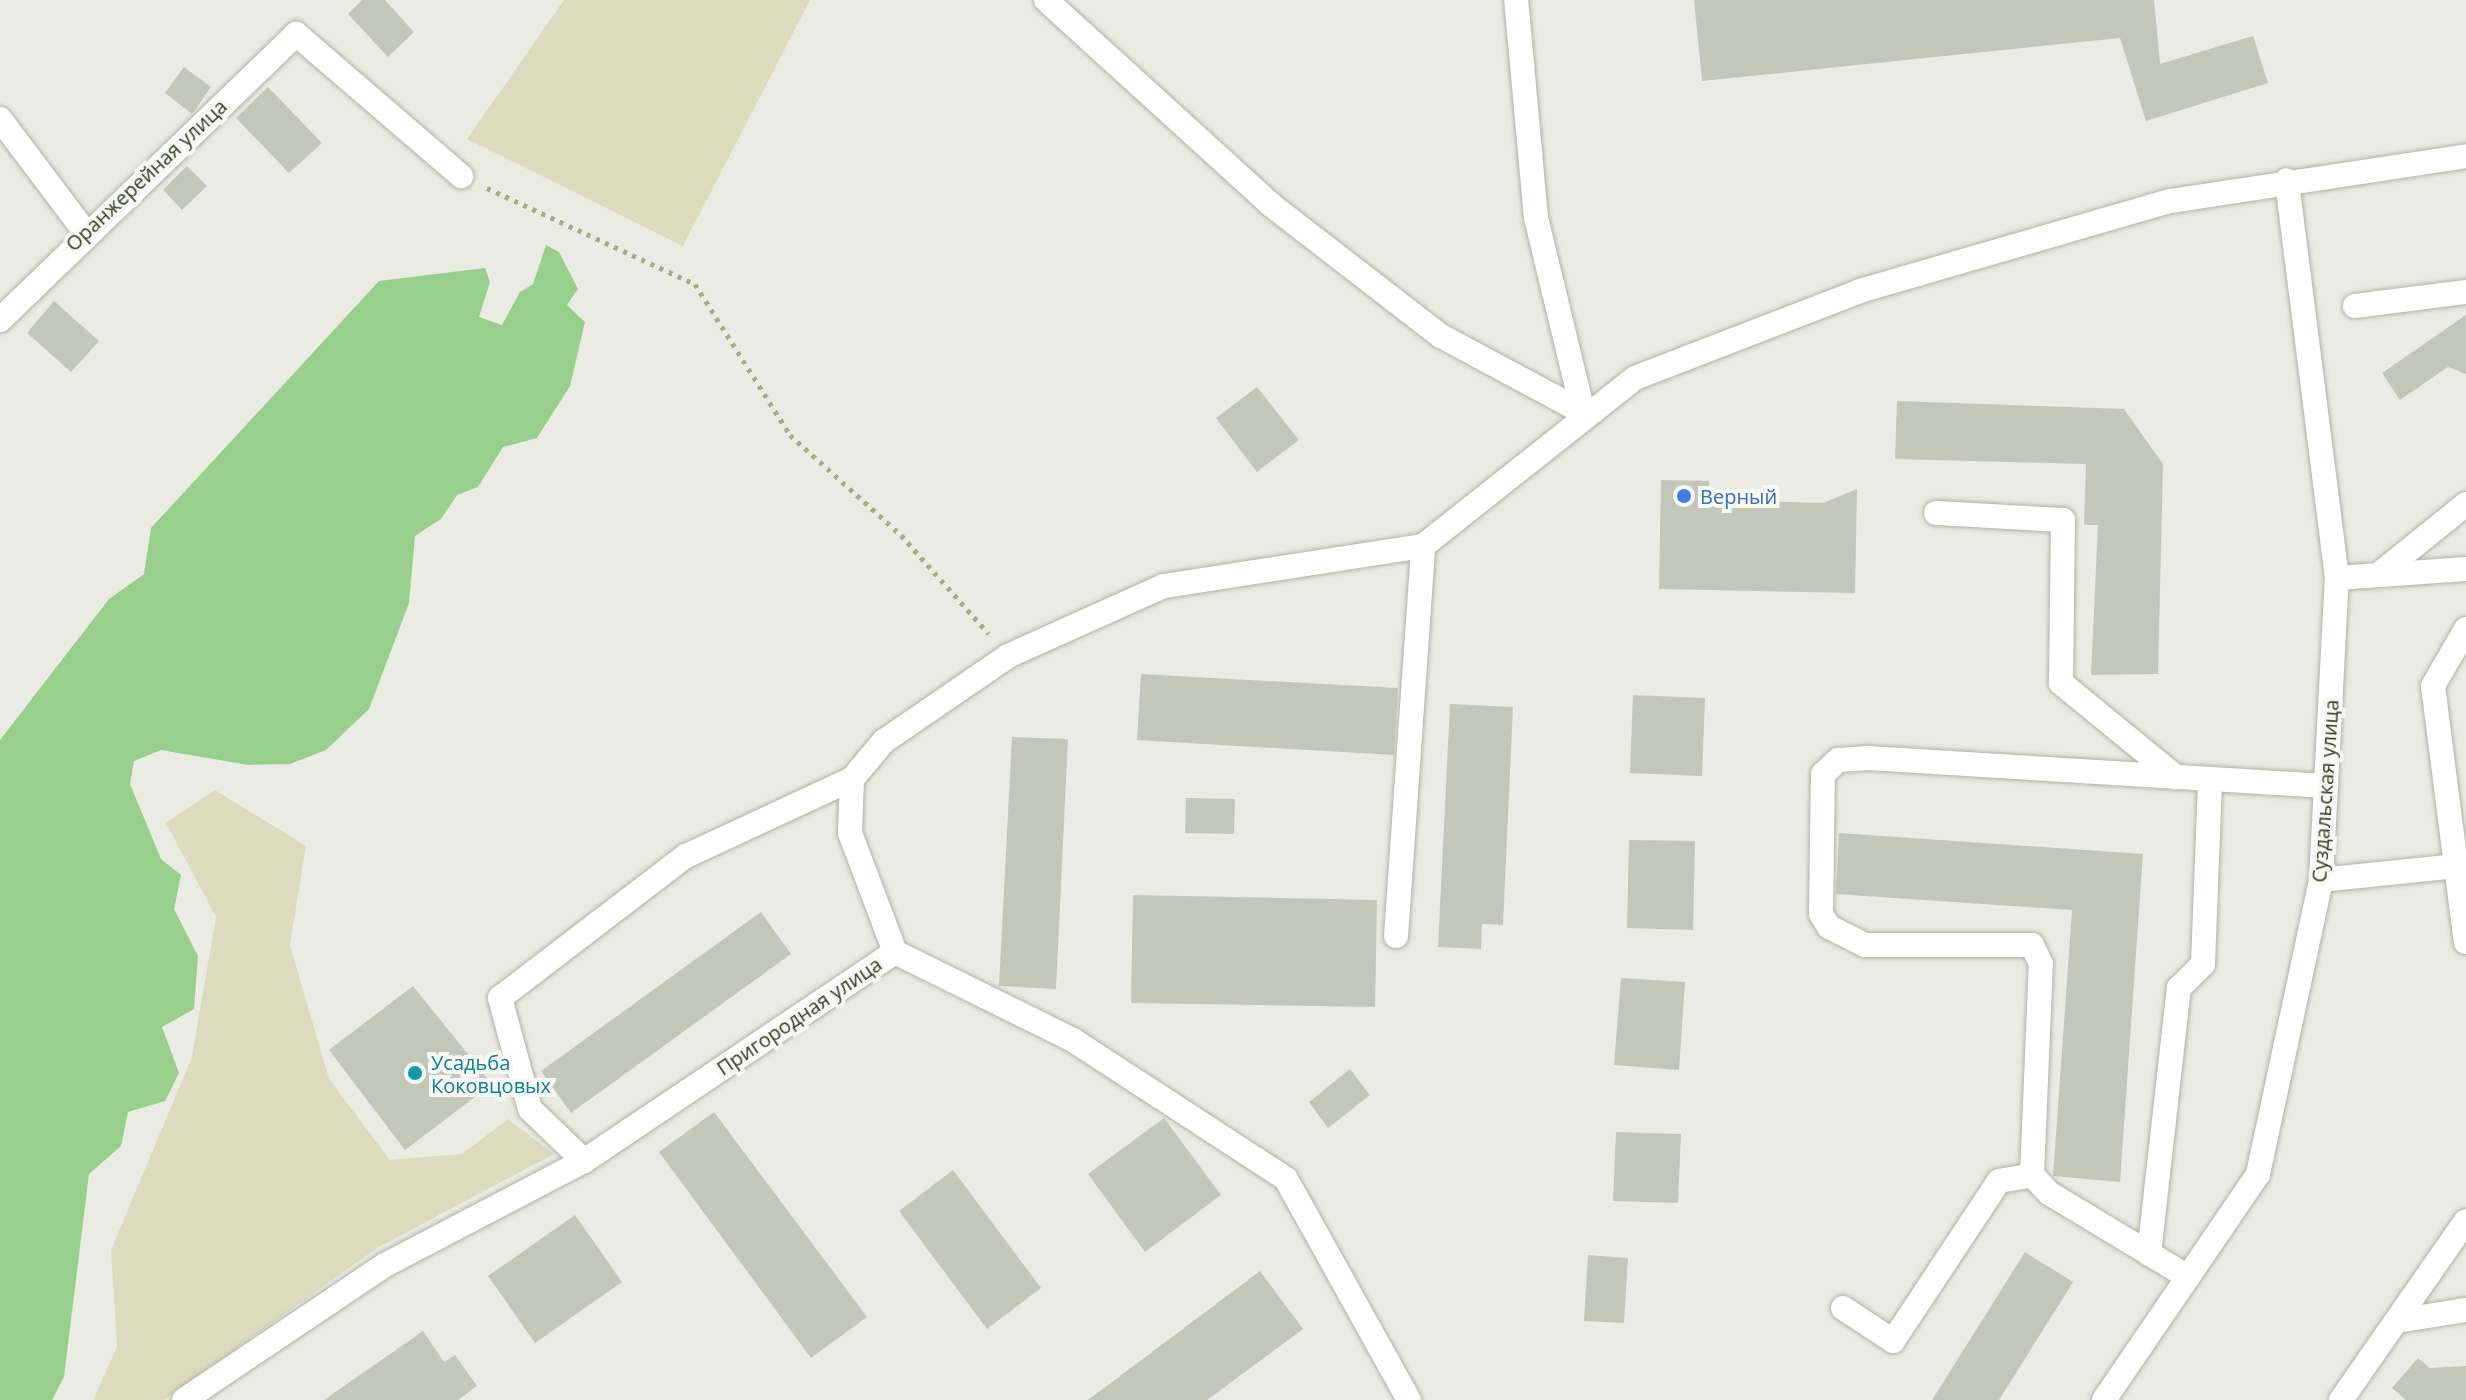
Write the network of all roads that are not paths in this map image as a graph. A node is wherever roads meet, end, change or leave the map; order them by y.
1 (1046, 0) edge
2 (1516, 0) edge
3 (0, 119) edge
4 (2466, 156) edge
5 (461, 176) road end
6 (2287, 180) junction
7 (85, 232) junction
8 (2466, 292) edge
9 (2355, 306) dead end
10 (0, 320) edge
11 (1583, 412) junction
12 (2466, 504) edge
13 (1936, 513) dead end
14 (1423, 546) junction
15 (2466, 569) edge
16 (2378, 575) junction
17 (2337, 578) junction
18 (2466, 629) edge
19 (2176, 777) junction
20 (852, 779) junction
21 (2210, 779) junction
22 (2326, 786) junction
23 (2461, 865) edge
24 (2321, 880) junction
25 (1396, 936) dead end
26 (2466, 942) edge
27 (895, 952) junction
28 (584, 1161) junction
29 (2032, 1175) junction
30 (2466, 1221) edge
31 (2149, 1254) junction
32 (2188, 1277) junction
33 (1843, 1308) dead end
34 (2466, 1310) edge
35 (2397, 1321) junction
36 (184, 1400) edge
37 (1409, 1400) edge
38 (2104, 1400) edge
39 (2341, 1400) edge

1 - 11 street
2 - 11 street
3 - 7 street
4 - 6 street
5 - 7 street, Оранжерейная улица
6 - 11 street
6 - 17 street, Суздальская улица
7 - 10 street, Оранжерейная улица
8 - 9 street
11 - 14 street
12 - 16 street
13 - 19 street
14 - 20 street
14 - 25 street
15 - 16 street
16 - 17 street
17 - 22 street, Суздальская улица
18 - 23 street
19 - 21 street
19 - 29 street
20 - 27 street
20 - 28 street
21 - 22 street
21 - 31 street
22 - 24 street, Суздальская улица
23 - 24 street
23 - 26 street
24 - 32 street, Суздальская улица
27 - 28 street, Пригородная улица
27 - 37 street, Пригородная улица
28 - 36 street, Пригородная улица
29 - 31 street
29 - 33 street
30 - 35 street
31 - 32 street
32 - 38 street, Суздальская улица
34 - 35 street
35 - 39 street

